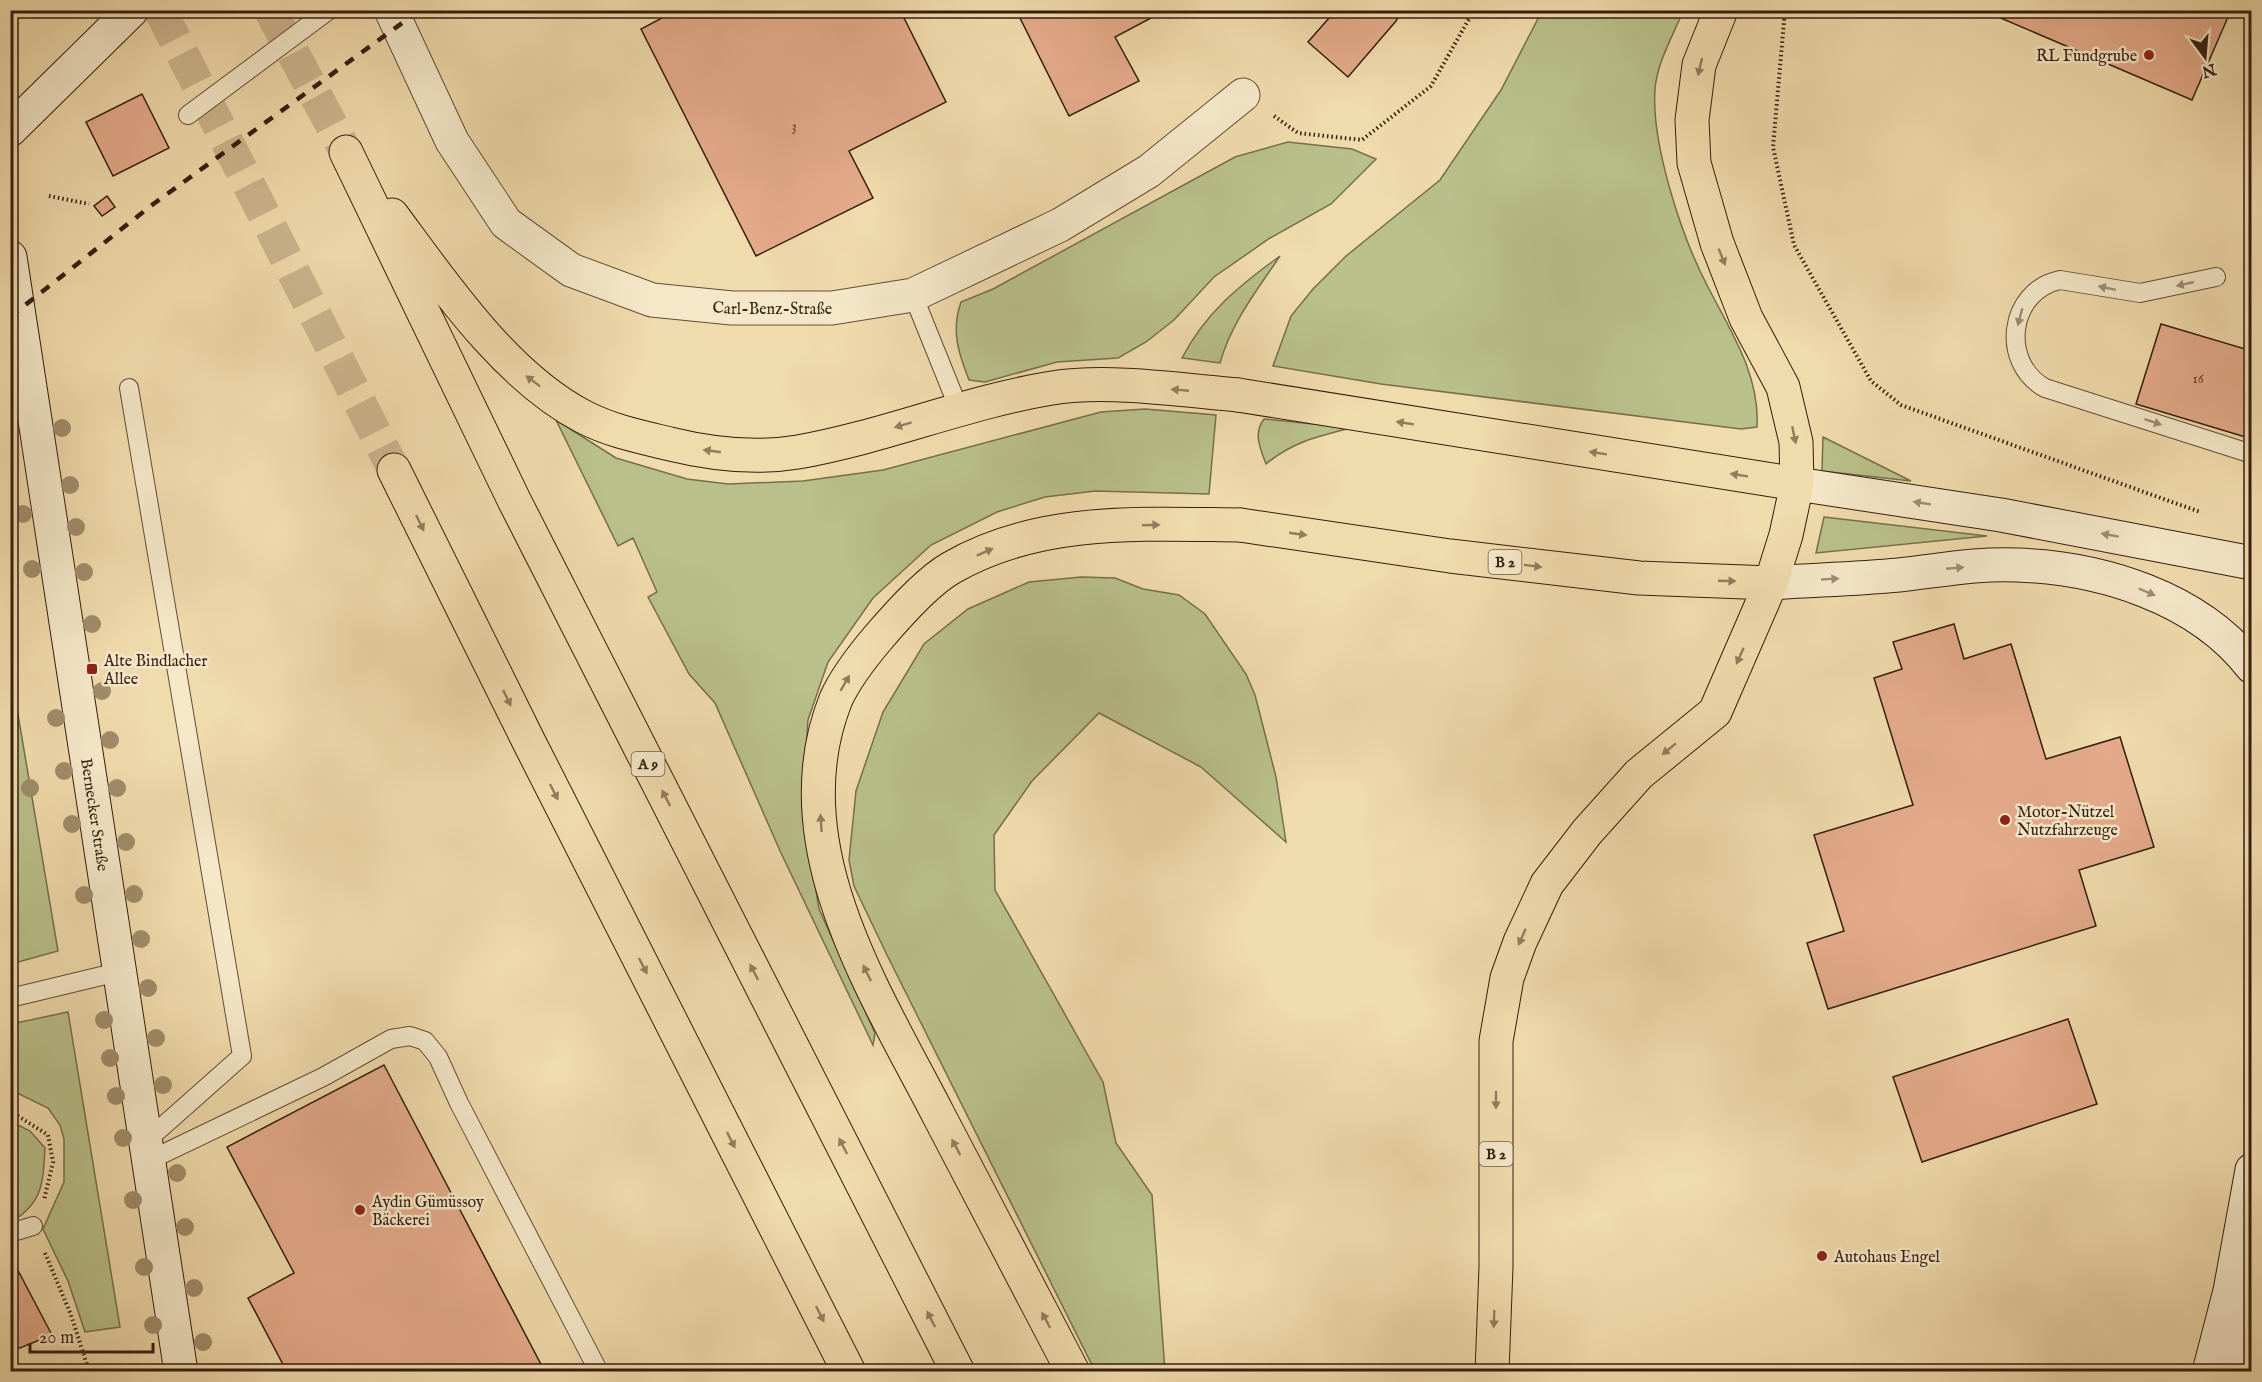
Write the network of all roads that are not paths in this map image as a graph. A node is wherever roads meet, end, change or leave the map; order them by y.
1 (132, 10) edge
2 (329, 10) edge
3 (391, 10) edge
4 (1720, 12) edge
5 (1244, 95) road end
6 (188, 115) dead end
7 (10, 130) edge
8 (10, 257) edge
9 (2216, 277) dead end
10 (913, 294) junction
11 (129, 388) dead end
12 (959, 409) junction
13 (2252, 454) edge
14 (394, 470) tunnel mouth
15 (1797, 484) junction
16 (2252, 563) edge
17 (1771, 583) junction
18 (2252, 667) edge
19 (118, 972) junction
20 (10, 998) edge
21 (146, 1152) junction
22 (2252, 1170) edge
23 (33, 1226) dead end
24 (10, 1233) edge
25 (2230, 1291) junction
26 (181, 1371) edge
27 (599, 1371) edge
28 (849, 1371) edge
29 (958, 1371) edge
30 (1073, 1371) edge
31 (1492, 1371) edge
32 (2209, 1371) edge
33 (2239, 1371) edge

1 - 7 street
2 - 6 lane
3 - 10 street, Carl-Benz-Straße
4 -> 15 main road, B 2
5 - 10 street, Carl-Benz-Straße
8 - 19 street, Bernecker Straße
9 -> 13 lane
10 - 12 lane
11 - 21 lane
15 -> 12 main road
12 - 29 main road, A 9
14 -> 28 main road
16 -> 15 street
15 - 17 main road, B 2
17 -> 18 street
30 -> 17 main road, B 2
17 -> 31 main road, B 2
19 - 20 lane
19 - 21 street, Bernecker Straße
21 - 26 street, Bernecker Straße
21 - 27 lane
22 - 25 street
23 - 24 lane
25 - 32 street
25 - 33 street

